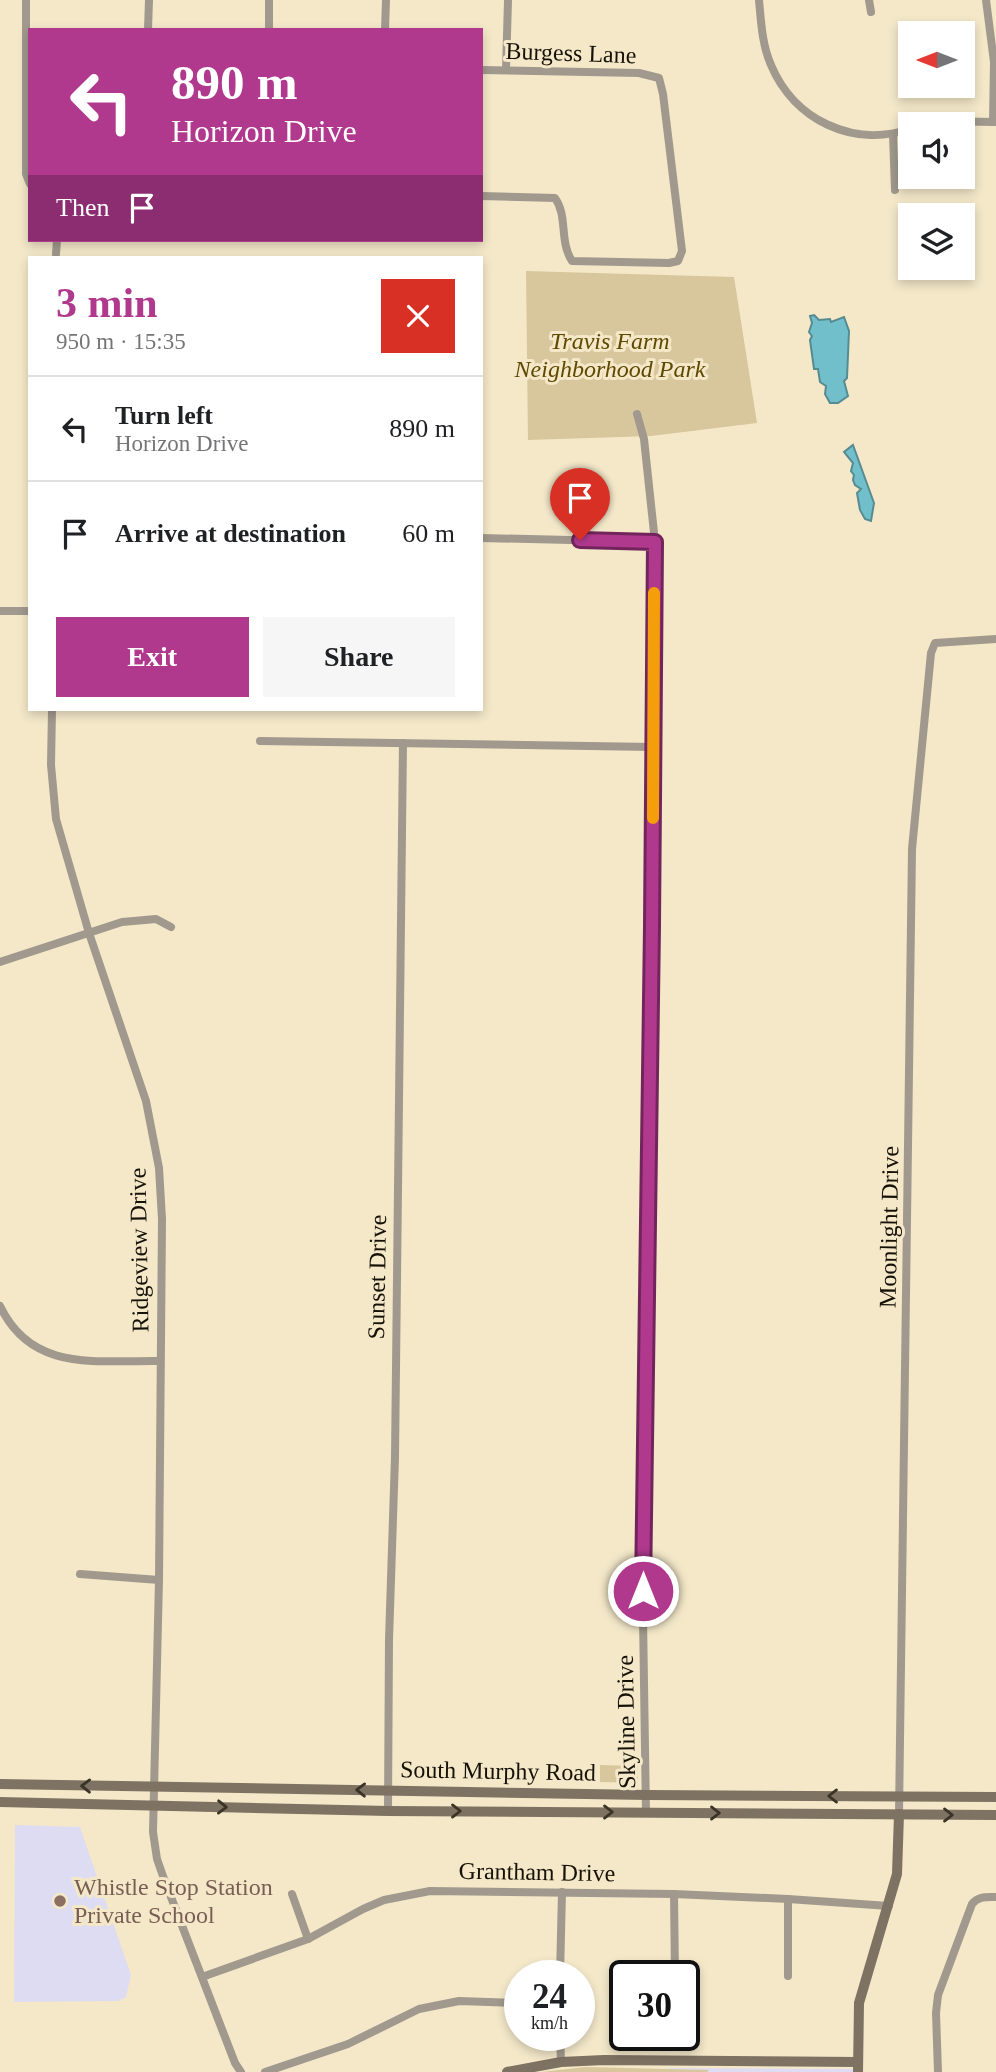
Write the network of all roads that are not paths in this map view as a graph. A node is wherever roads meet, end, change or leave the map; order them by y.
1 (26, 0) edge
2 (149, 0) edge
3 (269, 0) edge
4 (386, 0) edge
5 (508, 0) edge
6 (759, 0) edge
7 (869, 0) edge
8 (986, 0) edge
9 (871, 12) dead end
10 (148, 28) edge
11 (269, 28) edge
12 (385, 28) edge
13 (483, 70) edge
14 (506, 70) junction
15 (975, 122) edge
16 (994, 122) edge
17 (898, 133) edge
18 (893, 134) junction
19 (28, 179) edge
20 (895, 190) dead end
21 (483, 196) edge
22 (57, 242) edge
23 (56, 254) dead end
24 (637, 414) dead end
25 (483, 537) edge
26 (655, 542) junction
27 (0, 611) edge
28 (28, 611) edge
29 (996, 639) edge
30 (52, 711) edge
31 (260, 741) dead end
32 (403, 743) junction
33 (653, 747) junction
34 (170, 927) dead end
35 (89, 933) junction
36 (0, 962) edge
37 (0, 1306) edge
38 (159, 1362) junction
39 (80, 1574) dead end
40 (159, 1580) junction
41 (0, 1783) edge
42 (154, 1787) junction
43 (388, 1790) junction
44 (647, 1795) junction
45 (901, 1796) junction
46 (996, 1797) edge
47 (0, 1802) edge
48 (153, 1806) junction
49 (388, 1811) junction
50 (646, 1812) junction
51 (900, 1814) junction
52 (996, 1815) edge
53 (562, 1892) junction
54 (292, 1894) dead end
55 (674, 1894) junction
56 (996, 1897) edge
57 (788, 1899) junction
58 (889, 1906) junction
59 (308, 1939) junction
60 (560, 1960) edge
61 (675, 1960) edge
62 (788, 1976) dead end
63 (202, 1978) junction
64 (504, 2002) edge
65 (561, 2051) edge
66 (561, 2062) junction
67 (858, 2067) edge
68 (241, 2072) edge
69 (265, 2072) edge
70 (506, 2072) edge
71 (938, 2072) edge

1 - 19 street
2 - 10 street
3 - 11 street
4 - 12 street
5 - 14 street
6 - 18 street
7 - 9 street
8 - 16 street
13 - 14 street, Burgess Lane
14 - 21 street, Burgess Lane
15 - 16 street
17 - 18 street
18 - 20 street
22 - 23 street
24 - 26 street, Skyline Drive
25 - 26 street
26 - 33 street, Skyline Drive
27 - 28 street
29 - 45 street, Moonlight Drive
30 - 35 street, Ridgeview Drive
31 - 32 street
32 - 33 street
32 - 43 street, Sunset Drive
33 - 44 street, Skyline Drive
34 - 35 street
35 - 36 street
35 - 38 street, Ridgeview Drive
37 - 38 street
38 - 40 street, Ridgeview Drive
39 - 40 street
40 - 42 street, Ridgeview Drive
42 -> 41 main road, South Murphy Road
43 -> 42 main road, South Murphy Road
42 - 48 street, Ridgeview Drive
43 - 44 main road, South Murphy Road
43 - 49 street, Sunset Drive
45 -> 44 main road, South Murphy Road
44 - 50 street, Skyline Drive
45 - 46 main road, South Murphy Road
45 - 51 street, Moonlight Drive
47 - 48 main road, South Murphy Road
48 -> 49 main road, South Murphy Road
48 - 63 street, Ridgeview Drive
49 -> 50 main road, South Murphy Road
50 -> 51 main road, South Murphy Road
51 -> 52 main road, South Murphy Road
51 - 58 main road
53 - 55 street, Grantham Drive
53 - 59 street, Grantham Drive
53 - 60 street
54 - 59 street
55 - 57 street, Grantham Drive
55 - 61 street
56 - 71 street
57 - 58 street, Grantham Drive
57 - 62 street
58 - 67 main road
59 - 63 street, Grantham Drive
63 - 68 street, Ridgeview Drive
64 - 69 street
65 - 66 street
66 - 67 main road
66 - 70 main road

